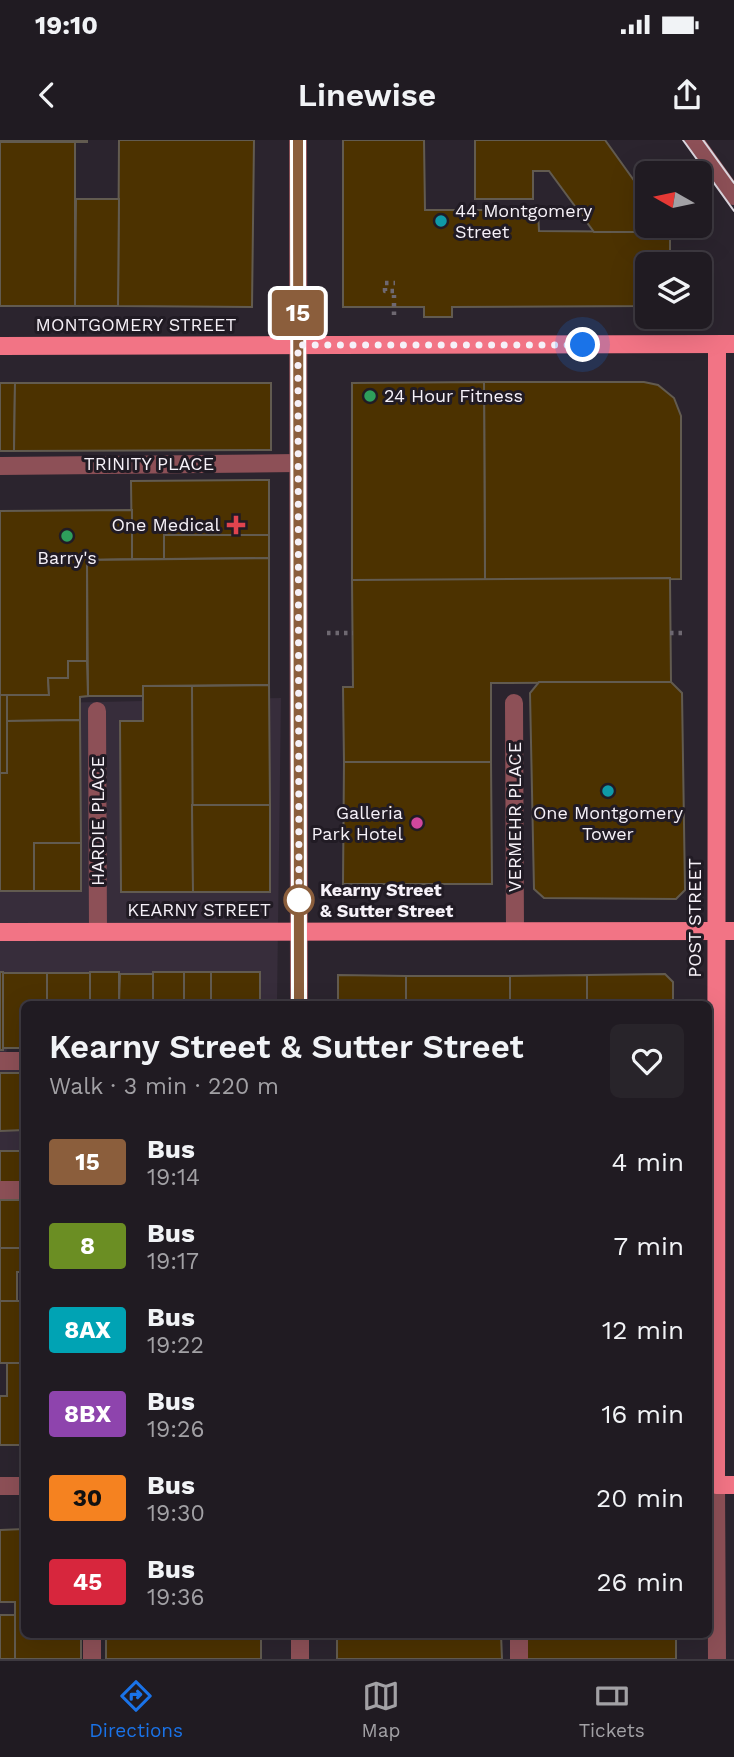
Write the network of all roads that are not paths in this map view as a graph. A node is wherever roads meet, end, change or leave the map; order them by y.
1 (298, 140) edge
2 (694, 140) edge
3 (734, 196) edge
4 (725, 344) edge
5 (298, 345) junction
6 (0, 346) edge
7 (298, 463) junction
8 (0, 466) edge
9 (514, 703) dead end
10 (97, 711) dead end
11 (299, 931) junction
12 (515, 931) junction
13 (725, 931) edge
14 (0, 932) edge
15 (98, 932) junction
16 (299, 1001) edge
17 (0, 1061) edge
18 (21, 1061) edge
19 (712, 1175) edge
20 (0, 1190) edge
21 (21, 1190) edge
22 (720, 1485) edge
23 (0, 1486) edge
24 (21, 1486) edge
25 (92, 1638) edge
26 (300, 1638) edge
27 (519, 1638) edge
28 (92, 1659) edge
29 (300, 1659) edge
30 (519, 1659) edge
31 (717, 1659) edge

1 - 5 street
2 - 3 street
4 - 5 main road, MONTGOMERY STREET
4 - 13 main road, POST STREET
5 - 6 main road, MONTGOMERY STREET
5 - 7 street
7 - 8 street, TRINITY PLACE
7 - 11 street
9 - 12 street, VERMEHR PLACE
10 - 15 street, HARDIE PLACE
11 - 12 main road, KEARNY STREET
11 - 15 main road, KEARNY STREET
11 - 16 street
12 - 13 main road, KEARNY STREET
13 - 19 main road, POST STREET
14 - 15 main road, KEARNY STREET
17 - 18 street
19 - 22 main road, POST STREET
20 - 21 street
22 - 31 street, POST STREET
23 - 24 street
25 - 28 street
26 - 29 street
27 - 30 street

